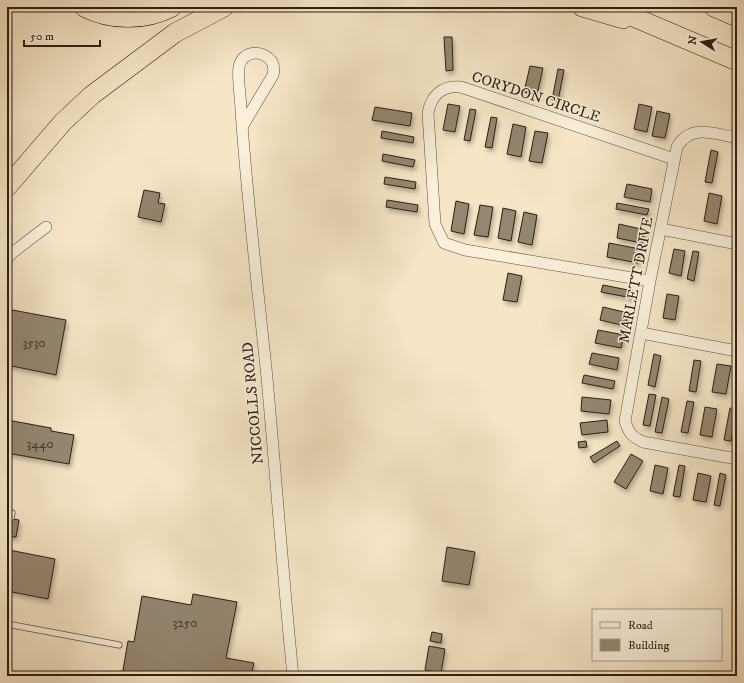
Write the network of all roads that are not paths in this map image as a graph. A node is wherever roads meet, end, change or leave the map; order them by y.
1 (84, 7) edge
2 (172, 7) edge
3 (224, 7) edge
4 (582, 7) edge
5 (610, 7) edge
6 (714, 7) edge
7 (726, 7) edge
8 (737, 13) edge
9 (737, 16) edge
10 (672, 33) junction
11 (737, 61) edge
12 (242, 127) junction
13 (737, 138) edge
14 (674, 159) junction
15 (7, 187) edge
16 (46, 227) dead end
17 (661, 229) junction
18 (737, 244) edge
19 (7, 259) edge
20 (650, 281) junction
21 (641, 333) junction
22 (737, 351) edge
23 (737, 459) edge
24 (7, 512) edge
25 (11, 518) dead end
26 (7, 624) edge
27 (119, 645) dead end
28 (293, 676) edge

1 - 2 highway
3 - 15 highway
4 - 10 highway
5 - 10 highway
6 - 9 highway
7 - 8 highway
10 - 11 highway
12 - 12 street, NICCOLLS ROAD
12 - 28 street, NICCOLLS ROAD
13 - 14 street, MARLETT DRIVE
14 - 17 street, MARLETT DRIVE
14 - 20 street, CORYDON CIRCLE
16 - 19 street
17 - 18 street
17 - 20 street, MARLETT DRIVE
20 - 21 street, MARLETT DRIVE
21 - 22 street
21 - 23 street, MARLETT DRIVE
24 - 25 lane
26 - 27 lane

